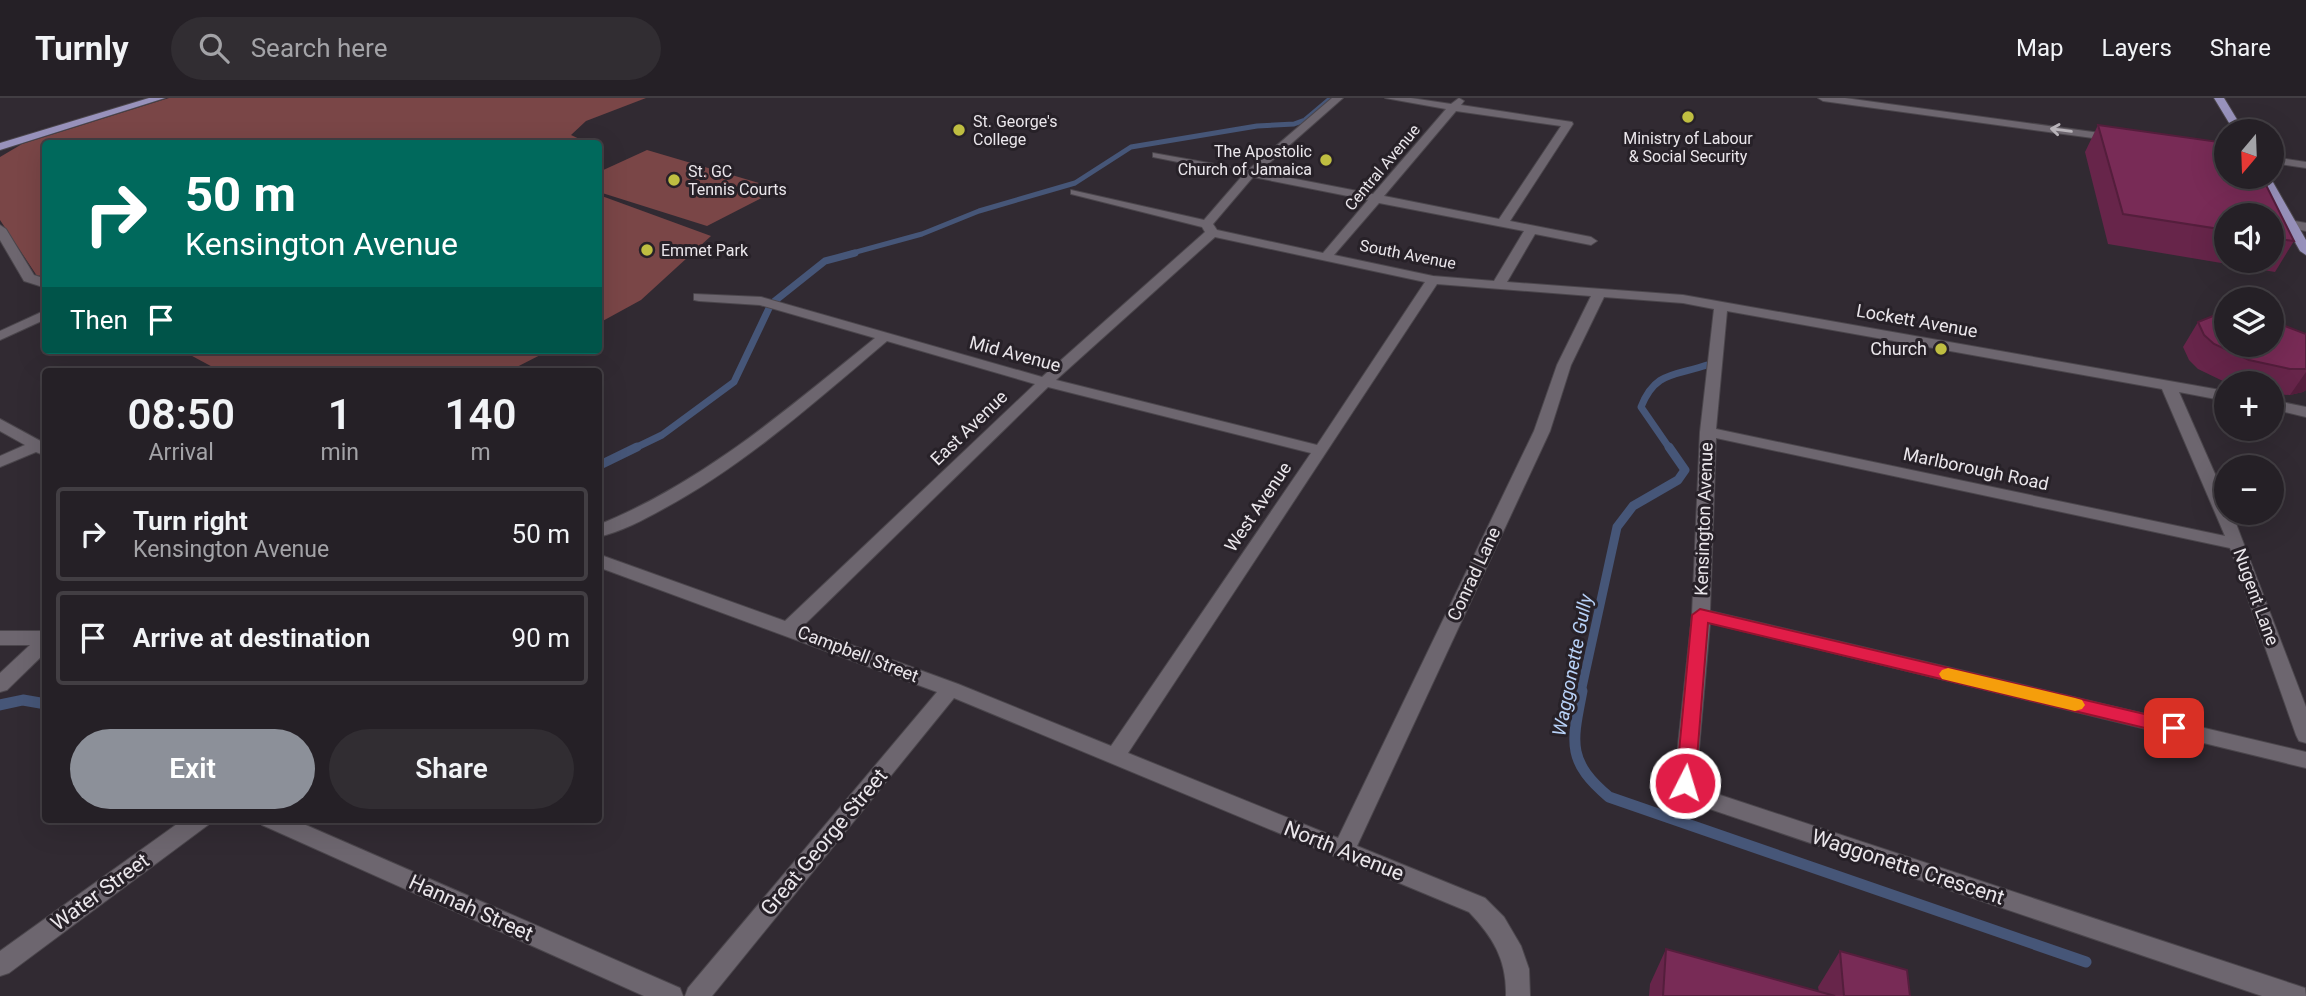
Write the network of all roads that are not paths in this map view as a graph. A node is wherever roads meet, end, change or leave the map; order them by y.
1 (160, 98) edge
2 (1338, 98) edge
3 (1390, 98) edge
4 (1823, 98) edge
5 (1921, 98) edge
6 (2219, 98) edge
7 (1457, 103) edge
8 (1921, 111) junction
9 (2232, 119) edge
10 (2133, 140) edge
11 (0, 147) edge
12 (1157, 155) dead end
13 (2284, 162) edge
14 (2306, 165) edge
15 (1251, 173) junction
16 (2270, 189) edge
17 (1074, 192) dead end
18 (1376, 199) junction
19 (1503, 223) junction
20 (2289, 224) junction
21 (2306, 227) edge
22 (0, 229) edge
23 (1209, 229) junction
24 (1531, 229) junction
25 (1591, 241) dead end
26 (2306, 251) edge
27 (1327, 256) junction
28 (1433, 280) junction
29 (42, 283) edge
30 (1498, 286) junction
31 (1599, 294) junction
32 (699, 297) dead end
33 (1721, 306) junction
34 (42, 316) edge
35 (0, 335) edge
36 (883, 338) junction
37 (1045, 382) junction
38 (2168, 385) junction
39 (2214, 394) edge
40 (2284, 407) edge
41 (2306, 412) edge
42 (0, 424) edge
43 (1708, 432) junction
44 (41, 448) edge
45 (1321, 451) junction
46 (0, 462) edge
47 (602, 530) edge
48 (2237, 544) junction
49 (602, 561) edge
50 (1700, 615) junction
51 (790, 628) junction
52 (0, 638) edge
53 (42, 639) edge
54 (42, 643) edge
55 (0, 685) edge
56 (951, 689) junction
57 (2306, 735) edge
58 (1115, 755) junction
59 (2306, 760) edge
60 (195, 823) edge
61 (279, 823) edge
62 (1343, 852) junction
63 (0, 965) edge
64 (671, 996) edge
65 (696, 996) edge
66 (1518, 996) edge
67 (2296, 996) edge

1 - 11 main road
2 - 15 street, East Avenue
3 - 7 street
4 - 8 street
5 - 8 street
6 - 9 main road
7 - 18 street, Central Avenue
7 - 19 street
10 -> 8 street
12 - 15 street
13 - 14 street
15 - 18 street
15 - 23 street, East Avenue
16 - 20 main road
17 - 23 street, South Avenue
18 - 19 street
18 - 27 street, Central Avenue
19 - 24 street
20 - 21 street
20 - 26 main road
22 - 29 street
23 - 27 street, South Avenue
23 - 37 street, East Avenue
24 - 25 street
24 - 30 street
27 - 28 street, South Avenue
28 - 30 street, South Avenue
28 - 45 street, West Avenue
30 - 31 street, South Avenue
31 - 33 street, Lockett Avenue
31 - 62 street, Conrad Lane
32 - 36 street, Mid Avenue
33 - 38 street, Lockett Avenue
33 - 43 street, Kensington Avenue
34 - 35 street
36 - 37 street, Mid Avenue
36 - 47 street
37 - 45 street, Mid Avenue
37 - 51 street, East Avenue
38 - 39 street, Lockett Avenue
38 - 48 street, Nugent Lane
40 - 41 street
42 - 44 street
43 - 48 street, Marlborough Road
43 - 50 street, Kensington Avenue
44 - 46 street
45 - 58 street, West Avenue
48 - 57 street, Nugent Lane
49 - 51 street, Campbell Street
50 - 59 street, Kensington Avenue
50 - 67 street, Waggonette Crescent
51 - 56 street, Campbell Street
52 - 53 street
54 - 55 street
56 - 58 street, Campbell Street
56 - 65 street, Great George Street
58 - 62 street, North Avenue
60 - 63 street, Water Street
61 - 64 street, Hannah Street
62 - 66 street, North Avenue

